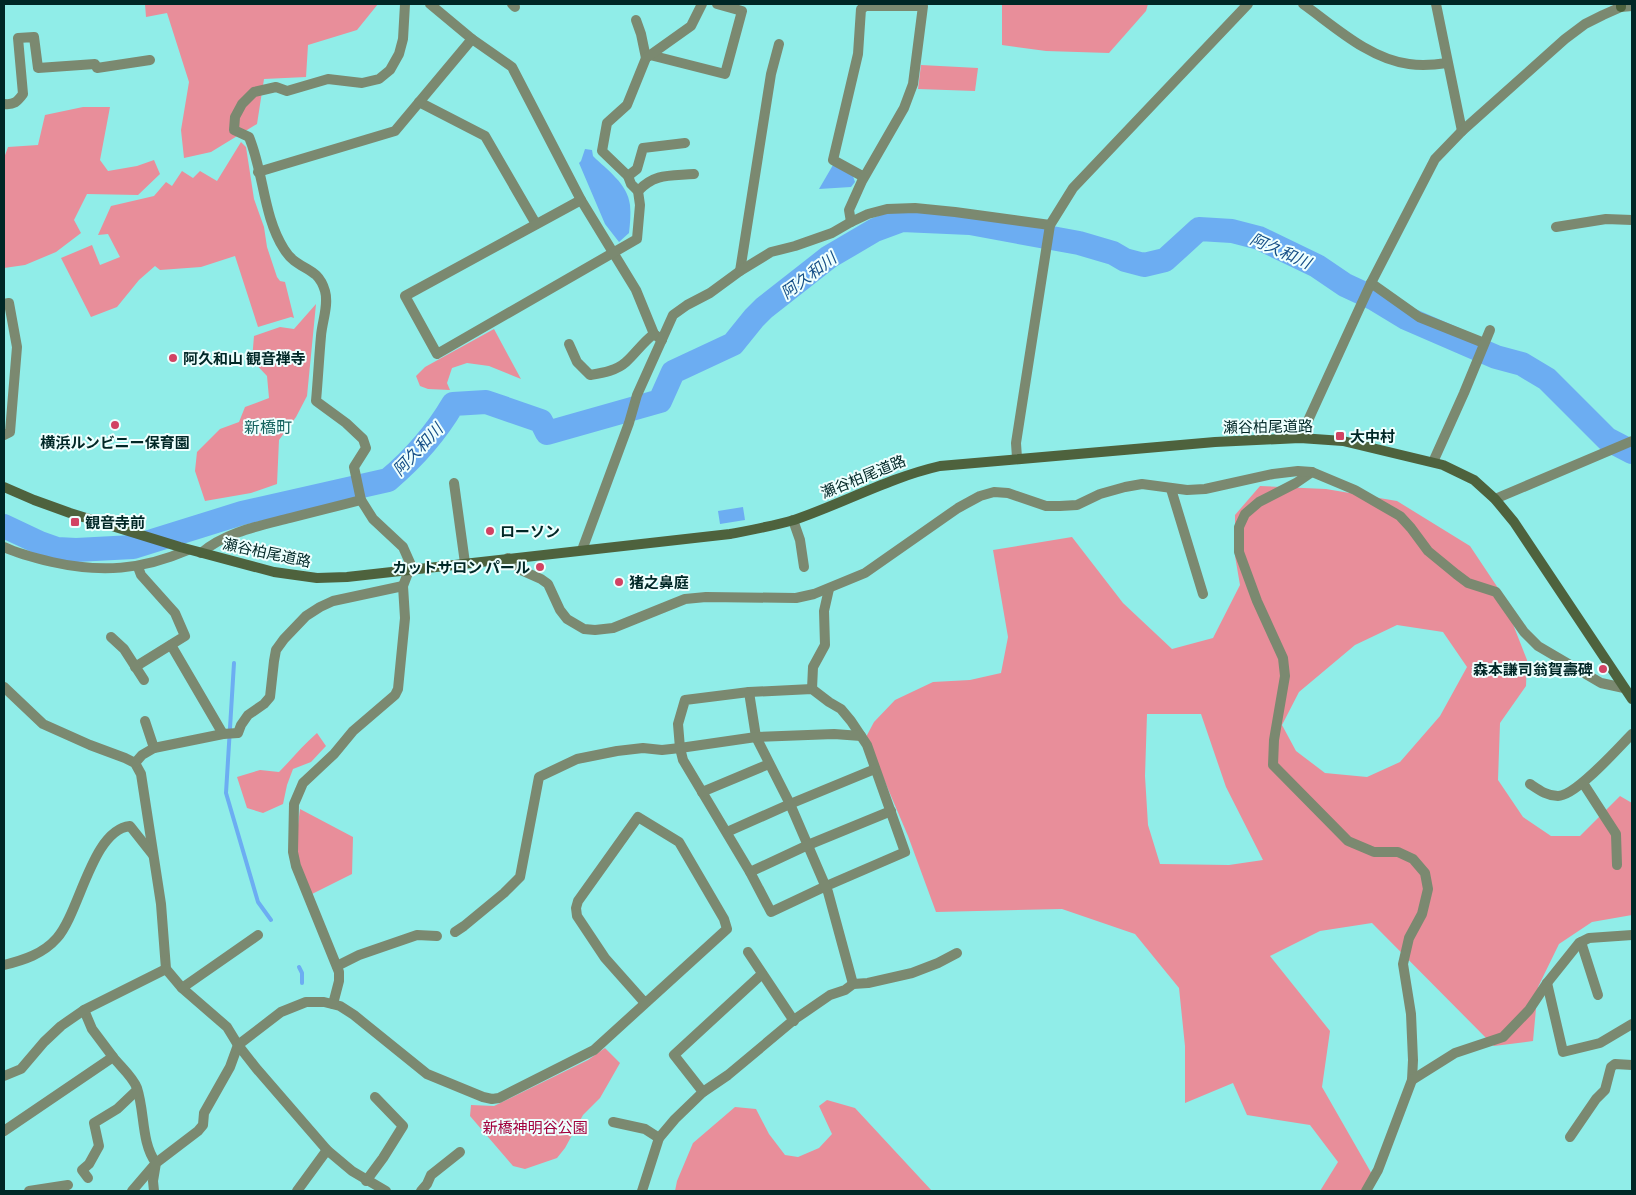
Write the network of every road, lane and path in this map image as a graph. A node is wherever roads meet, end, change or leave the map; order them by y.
1 (405, 4) edge
2 (430, 4) edge
3 (702, 4) edge
4 (717, 4) edge
5 (1248, 4) edge
6 (1303, 4) edge
7 (1436, 4) edge
8 (923, 5) edge
9 (1621, 5) edge
10 (1632, 6) edge
11 (636, 20) dead end
12 (472, 39) junction
13 (779, 44) dead end
14 (648, 57) junction
15 (150, 60) dead end
16 (1447, 63) junction
17 (419, 102) junction
18 (4, 104) edge
19 (1462, 131) junction
20 (685, 143) dead end
21 (258, 172) junction
22 (694, 174) dead end
23 (628, 176) junction
24 (864, 177) junction
25 (638, 191) junction
26 (581, 200) junction
27 (1632, 220) edge
28 (851, 222) junction
29 (536, 224) junction
30 (1556, 227) dead end
31 (1050, 228) junction
32 (613, 253) junction
33 (740, 270) junction
34 (1370, 286) junction
35 (4, 304) edge
36 (1490, 330) dead end
37 (658, 337) junction
38 (1484, 343) junction
39 (569, 344) dead end
40 (4, 435) edge
41 (1300, 438) junction
42 (1632, 441) edge
43 (1017, 458) junction
44 (1433, 462) junction
45 (1312, 472) junction
46 (454, 483) dead end
47 (4, 487) edge
48 (1171, 489) junction
49 (361, 499) junction
50 (1495, 499) junction
51 (793, 520) junction
52 (4, 547) edge
53 (184, 549) junction
54 (582, 550) junction
55 (201, 553) junction
56 (508, 558) junction
57 (465, 563) junction
58 (138, 566) junction
59 (804, 567) dead end
60 (409, 570) junction
61 (403, 586) junction
62 (829, 589) junction
63 (1203, 594) dead end
64 (111, 637) dead end
65 (170, 645) junction
66 (135, 667) junction
67 (144, 680) dead end
68 (1624, 688) junction
69 (812, 689) junction
70 (5, 691) edge
71 (749, 692) junction
72 (1632, 699) edge
73 (145, 721) dead end
74 (223, 734) junction
75 (1632, 734) edge
76 (860, 736) junction
77 (756, 738) junction
78 (154, 748) junction
79 (680, 748) junction
80 (134, 763) junction
81 (769, 764) junction
82 (875, 769) junction
83 (1583, 783) junction
84 (1530, 784) dead end
85 (702, 792) junction
86 (790, 804) junction
87 (891, 811) junction
88 (727, 832) junction
89 (808, 845) junction
90 (153, 856) junction
91 (1617, 865) dead end
92 (750, 872) junction
93 (824, 887) junction
94 (455, 932) dead end
95 (258, 934) dead end
96 (1632, 935) edge
97 (437, 936) dead end
98 (1581, 942) junction
99 (748, 952) dead end
100 (957, 953) dead end
101 (4, 965) edge
102 (337, 966) junction
103 (166, 969) junction
104 (762, 974) junction
105 (1547, 983) junction
106 (853, 984) junction
107 (182, 988) junction
108 (1598, 995) dead end
109 (645, 1003) junction
110 (333, 1004) junction
111 (84, 1010) junction
112 (794, 1020) junction
113 (1632, 1024) edge
114 (238, 1045) junction
115 (113, 1058) junction
116 (1632, 1065) edge
117 (4, 1076) edge
118 (1412, 1080) junction
119 (137, 1090) junction
120 (703, 1092) junction
121 (375, 1097) dead end
122 (613, 1122) dead end
123 (4, 1131) edge
124 (1570, 1137) dead end
125 (659, 1138) junction
126 (327, 1150) junction
127 (460, 1152) dead end
128 (156, 1163) junction
129 (88, 1178) dead end
130 (366, 1181) junction
131 (68, 1185) dead end
132 (29, 1191) edge
133 (132, 1191) edge
134 (154, 1191) edge
135 (298, 1191) edge
136 (386, 1191) edge
137 (421, 1191) edge
138 (642, 1191) edge
139 (1366, 1191) edge

1 - 21 street
2 - 12 street
3 - 14 street
4 - 14 street
5 - 31 street
6 - 16 street
7 - 16 street
8 - 24 street
8 - 24 street
9 - 10 street
9 - 19 street
11 - 14 street
12 - 17 street
12 - 26 street
13 - 33 street
14 - 23 street
15 - 18 street
16 - 19 street
17 - 21 street
17 - 29 street
19 - 34 street
20 - 23 street
21 - 49 street
22 - 25 street
23 - 25 street
24 - 28 street
25 - 32 street
26 - 29 street
26 - 32 street
27 - 30 street
28 - 31 street
28 - 33 street
29 - 32 street
31 - 43 street
32 - 37 street
33 - 37 street
34 - 38 street
34 - 41 street
35 - 40 street
36 - 38 street
37 - 39 street
37 - 54 street
38 - 44 street
41 - 43 main road, 瀬谷柏尾道路
41 - 44 main road, 瀬谷柏尾道路
42 - 50 street
43 - 51 main road, 瀬谷柏尾道路
44 - 50 main road, 瀬谷柏尾道路
45 - 48 street
45 - 68 street
45 - 118 street
46 - 57 street
47 - 53 main road, 瀬谷柏尾道路
48 - 62 street
48 - 63 street
49 - 55 street
49 - 60 street
50 - 68 main road, 瀬谷柏尾道路
51 - 54 main road, 瀬谷柏尾道路
51 - 59 street
52 - 58 street
53 - 55 main road, 瀬谷柏尾道路
53 - 58 street
54 - 56 main road, 瀬谷柏尾道路
55 - 60 main road, 瀬谷柏尾道路
56 - 57 main road, 瀬谷柏尾道路
56 - 62 street
57 - 60 main road, 瀬谷柏尾道路
58 - 65 street
60 - 61 street
61 - 74 street
61 - 102 street
62 - 69 street
64 - 66 street
65 - 66 street
65 - 74 street
66 - 67 street
68 - 72 main road, 瀬谷柏尾道路
69 - 71 street
69 - 76 street
70 - 80 street
71 - 77 street
71 - 79 street
73 - 78 street
74 - 78 street
75 - 83 street
76 - 77 street
76 - 82 street
77 - 79 street
77 - 81 street
78 - 80 street
79 - 85 street
79 - 94 street
80 - 90 street
81 - 85 street
81 - 86 street
82 - 86 street
82 - 87 street
83 - 84 street
83 - 91 street
85 - 88 street
86 - 88 street
86 - 89 street
87 - 89 street
87 - 93 street
88 - 92 street
89 - 92 street
89 - 93 street
90 - 101 street
90 - 103 street
92 - 93 street
93 - 106 street
95 - 107 street
96 - 98 street
97 - 102 street
98 - 105 street
98 - 108 street
99 - 104 street
100 - 106 street
102 - 110 street
103 - 107 street
103 - 111 street
104 - 112 street
104 - 120 street
105 - 113 street
105 - 118 street
106 - 112 street
107 - 114 street
109 - 109 street
109 - 110 street
110 - 114 street
111 - 115 street
111 - 117 street
112 - 120 street
114 - 126 street
114 - 128 street
115 - 119 street
115 - 123 street
116 - 124 street
118 - 139 street
119 - 128 street
119 - 129 street
120 - 125 street
121 - 130 street
122 - 125 street
125 - 138 street
126 - 130 street
126 - 135 street
127 - 137 street
128 - 133 street
128 - 134 street
130 - 136 street
131 - 132 street

